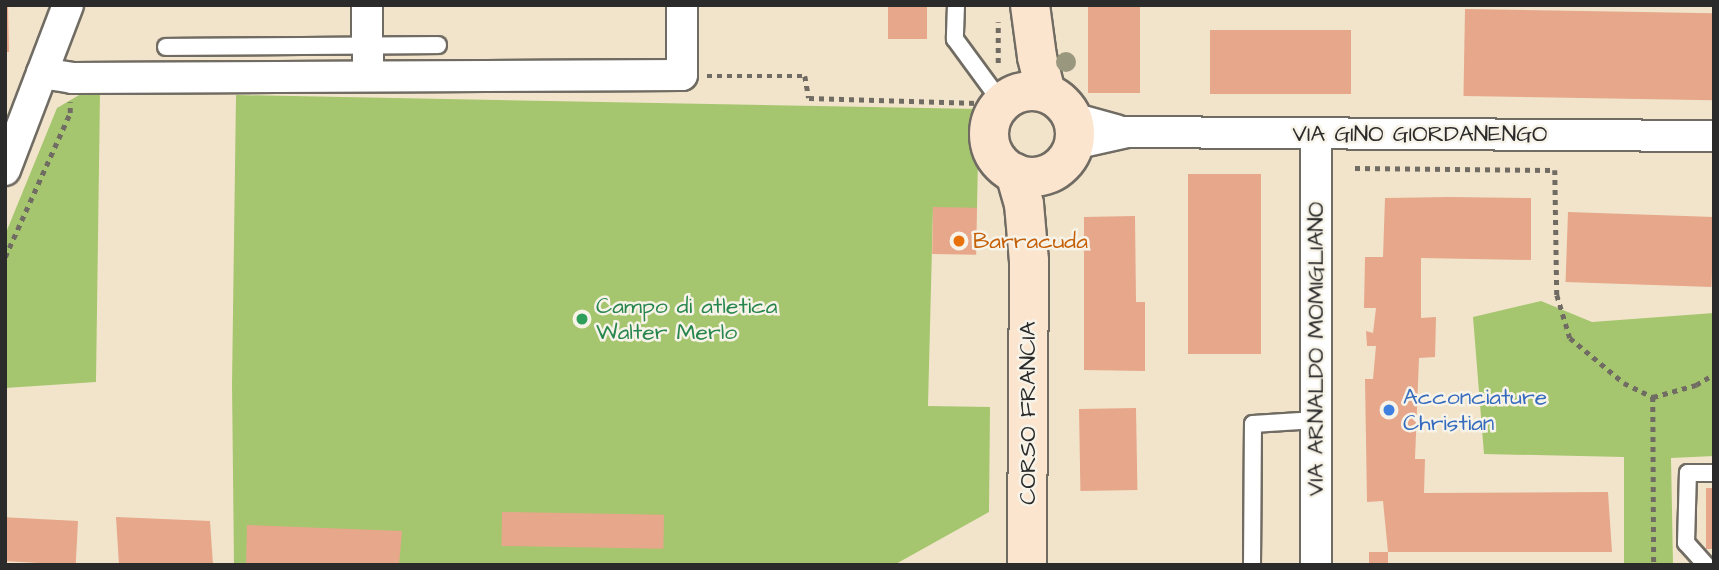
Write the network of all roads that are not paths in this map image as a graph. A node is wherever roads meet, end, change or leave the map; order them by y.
1 (68, 5) edge
2 (367, 5) edge
3 (682, 5) edge
4 (956, 5) edge
5 (1030, 10) edge
6 (438, 45) dead end
7 (367, 46) junction
8 (166, 47) dead end
9 (43, 73) junction
10 (368, 76) junction
11 (1031, 110) junction
12 (1316, 133) junction
13 (1714, 136) edge
14 (5, 170) edge
15 (1032, 173) junction
16 (1316, 420) junction
17 (1714, 474) edge
18 (1027, 565) edge
19 (1252, 565) edge
20 (1316, 565) edge
21 (1706, 565) edge

1 - 9 street
2 - 7 street
3 - 10 street
4 - 11 lane
5 - 11 main road
6 - 7 lane
7 - 8 lane
7 - 10 street
9 - 10 street
9 - 14 street
11 - 12 street, VIA GINO GIORDANENGO
11 - 15 main road
11 - 15 main road
12 - 13 street, VIA GINO GIORDANENGO
12 - 16 street, VIA ARNALDO MOMIGLIANO
15 - 18 main road, CORSO FRANCIA
16 - 19 lane
16 - 20 street, VIA ARNALDO MOMIGLIANO
17 - 21 lane

